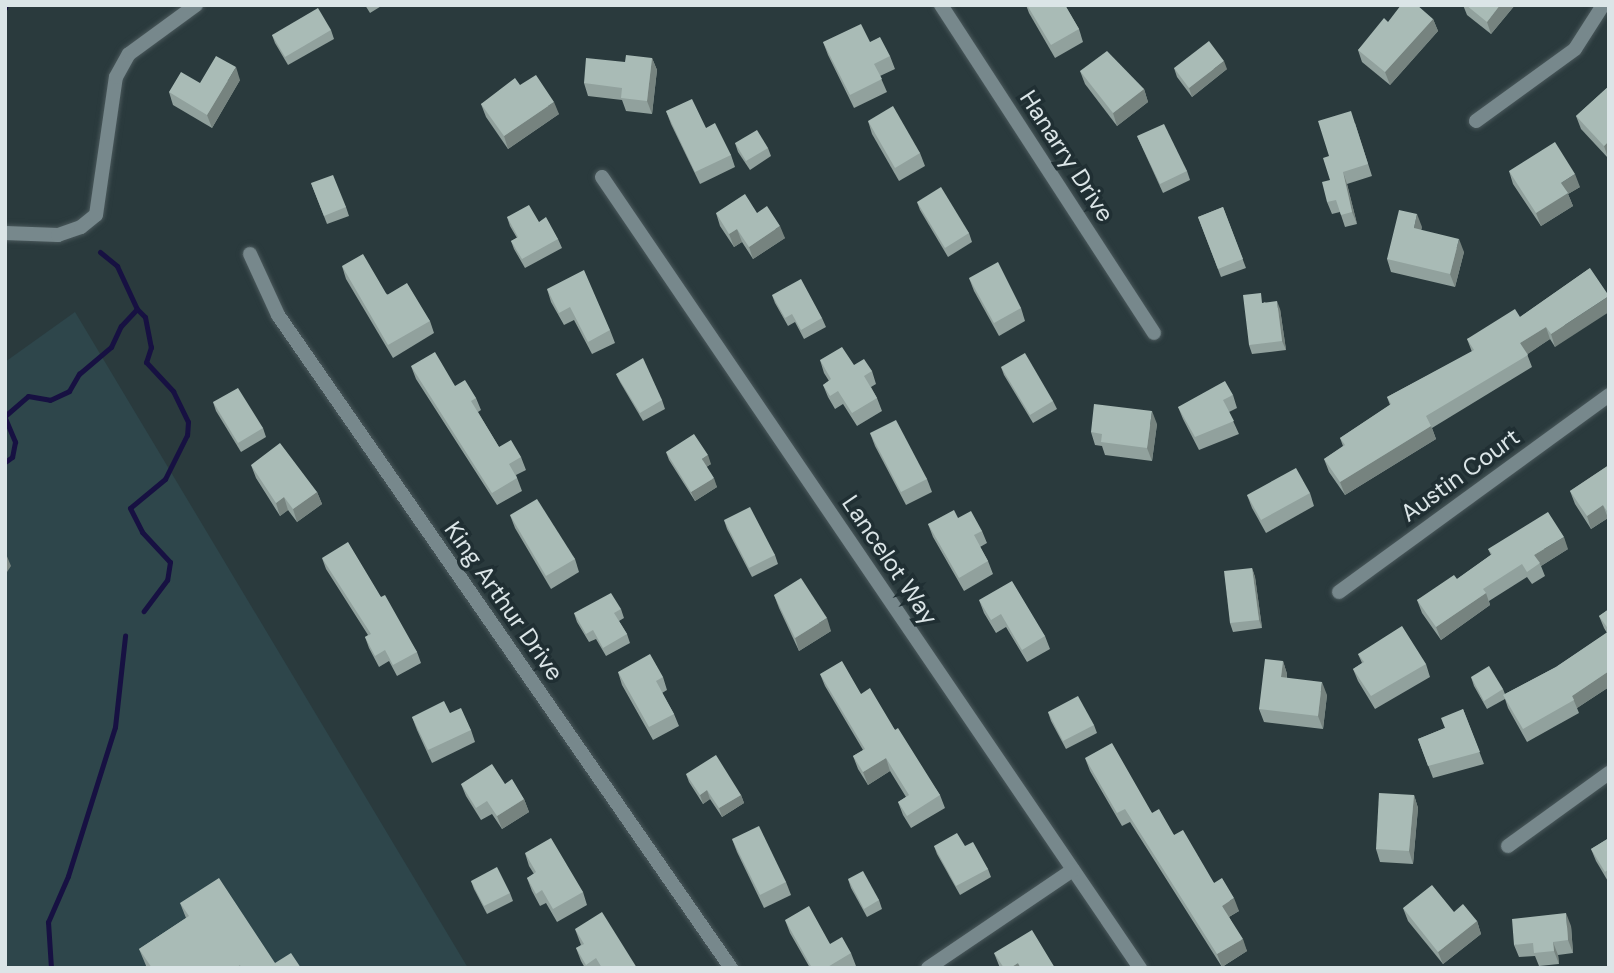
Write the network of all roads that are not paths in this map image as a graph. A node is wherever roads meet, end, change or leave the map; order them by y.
1 (196, 5) edge
2 (941, 5) edge
3 (1603, 5) edge
4 (1476, 121) dead end
5 (602, 177) dead end
6 (5, 233) edge
7 (250, 254) dead end
8 (1154, 333) dead end
9 (1609, 395) edge
10 (1339, 592) dead end
11 (1609, 773) edge
12 (1508, 846) dead end
13 (1073, 870) junction
14 (731, 968) edge
15 (928, 968) edge
16 (1140, 968) edge

1 - 6 street
2 - 8 street, Hanarry Drive
3 - 4 street
5 - 13 street, Lancelot Way
7 - 14 street, King Arthur Drive
9 - 10 street, Austin Court
11 - 12 street
13 - 15 street
13 - 16 street, Lancelot Way

